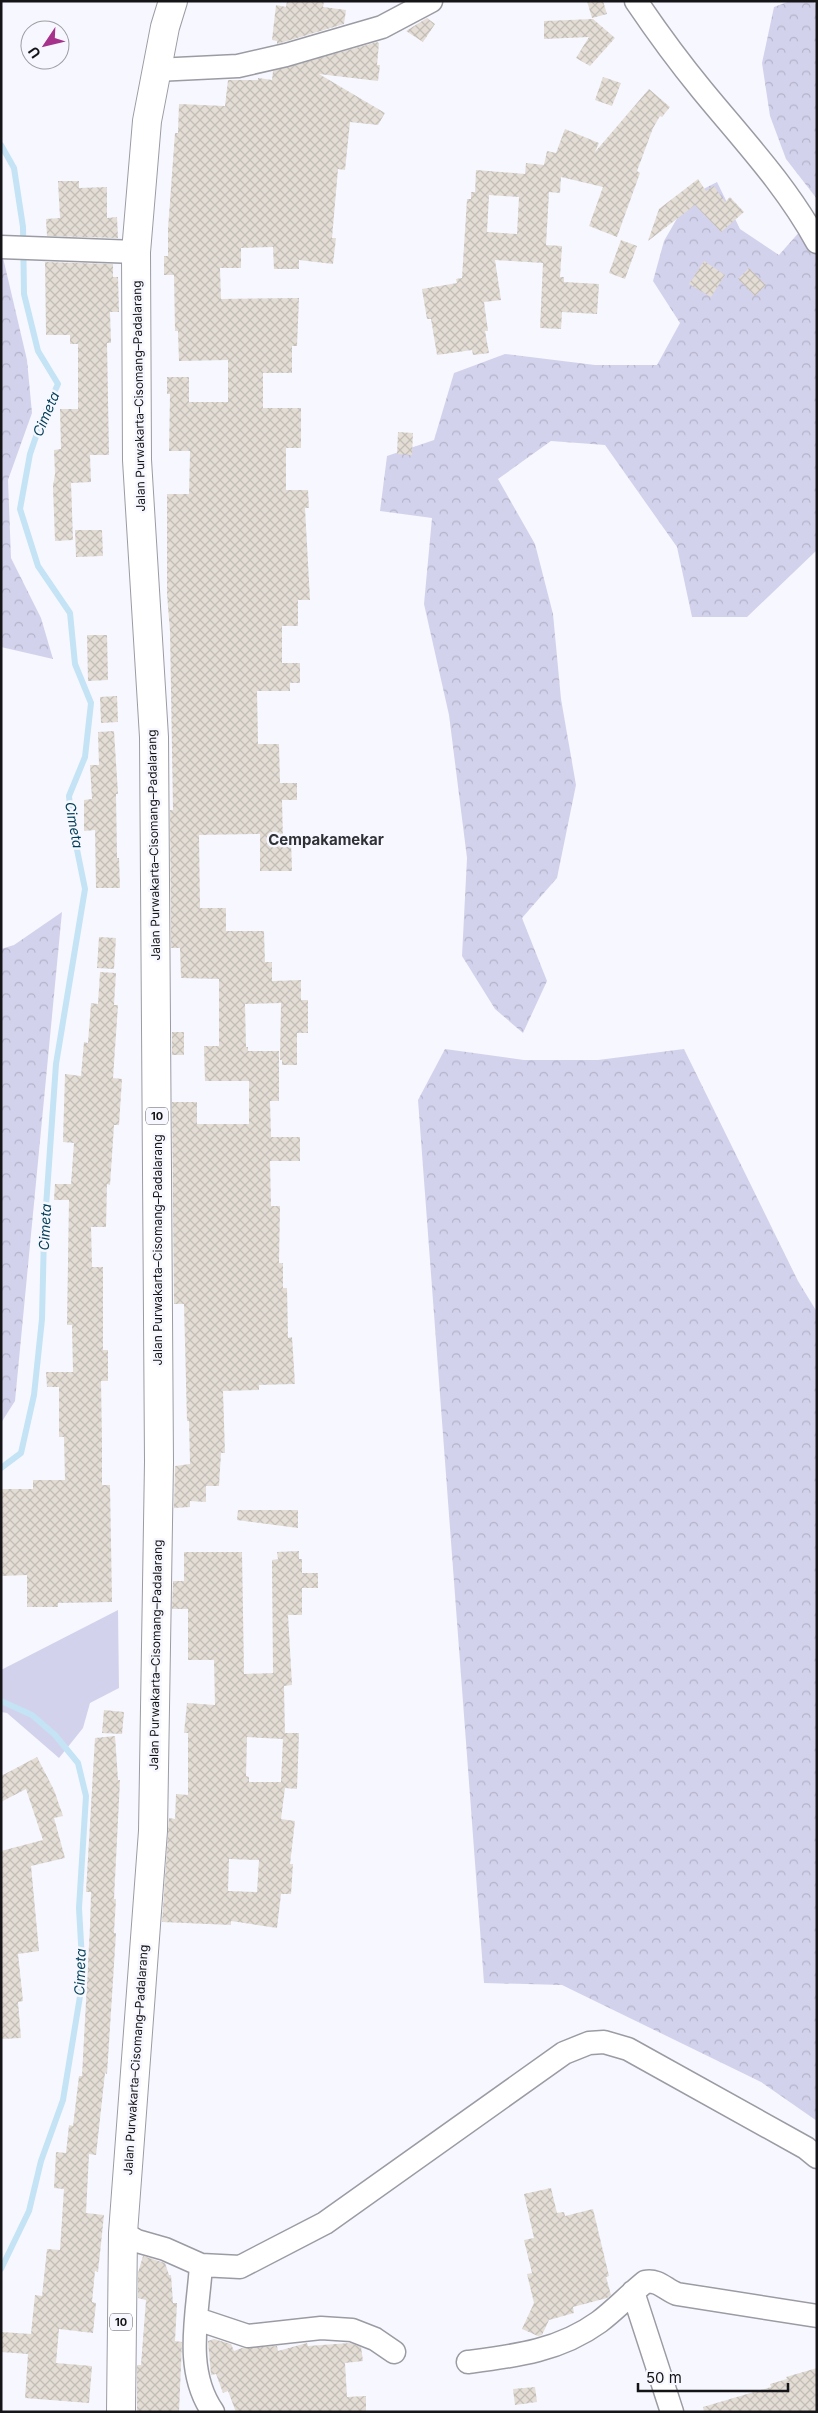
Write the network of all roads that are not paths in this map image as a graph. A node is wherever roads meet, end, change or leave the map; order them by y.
1 (173, 1) edge
2 (431, 1) edge
3 (636, 1) edge
4 (156, 70) junction
5 (817, 242) edge
6 (3, 247) edge
7 (136, 252) junction
8 (817, 2157) edge
9 (123, 2233) junction
10 (202, 2265) junction
11 (633, 2292) junction
12 (817, 2316) edge
13 (198, 2319) junction
14 (394, 2352) dead end
15 (468, 2362) dead end
16 (121, 2412) edge
17 (213, 2412) edge
18 (672, 2412) edge

1 - 4 highway, Jalan Purwakarta–Cisomang–Padalarang / 10
2 - 4 street
3 - 5 street
4 - 7 highway, Jalan Purwakarta–Cisomang–Padalarang / 10
6 - 7 street
7 - 9 highway, Jalan Purwakarta–Cisomang–Padalarang / 10
8 - 10 street
9 - 10 street
9 - 16 highway, Jalan Purwakarta–Cisomang–Padalarang / 10
10 - 13 street
11 - 12 street
11 - 15 street
11 - 18 street
13 - 14 street
13 - 17 street

